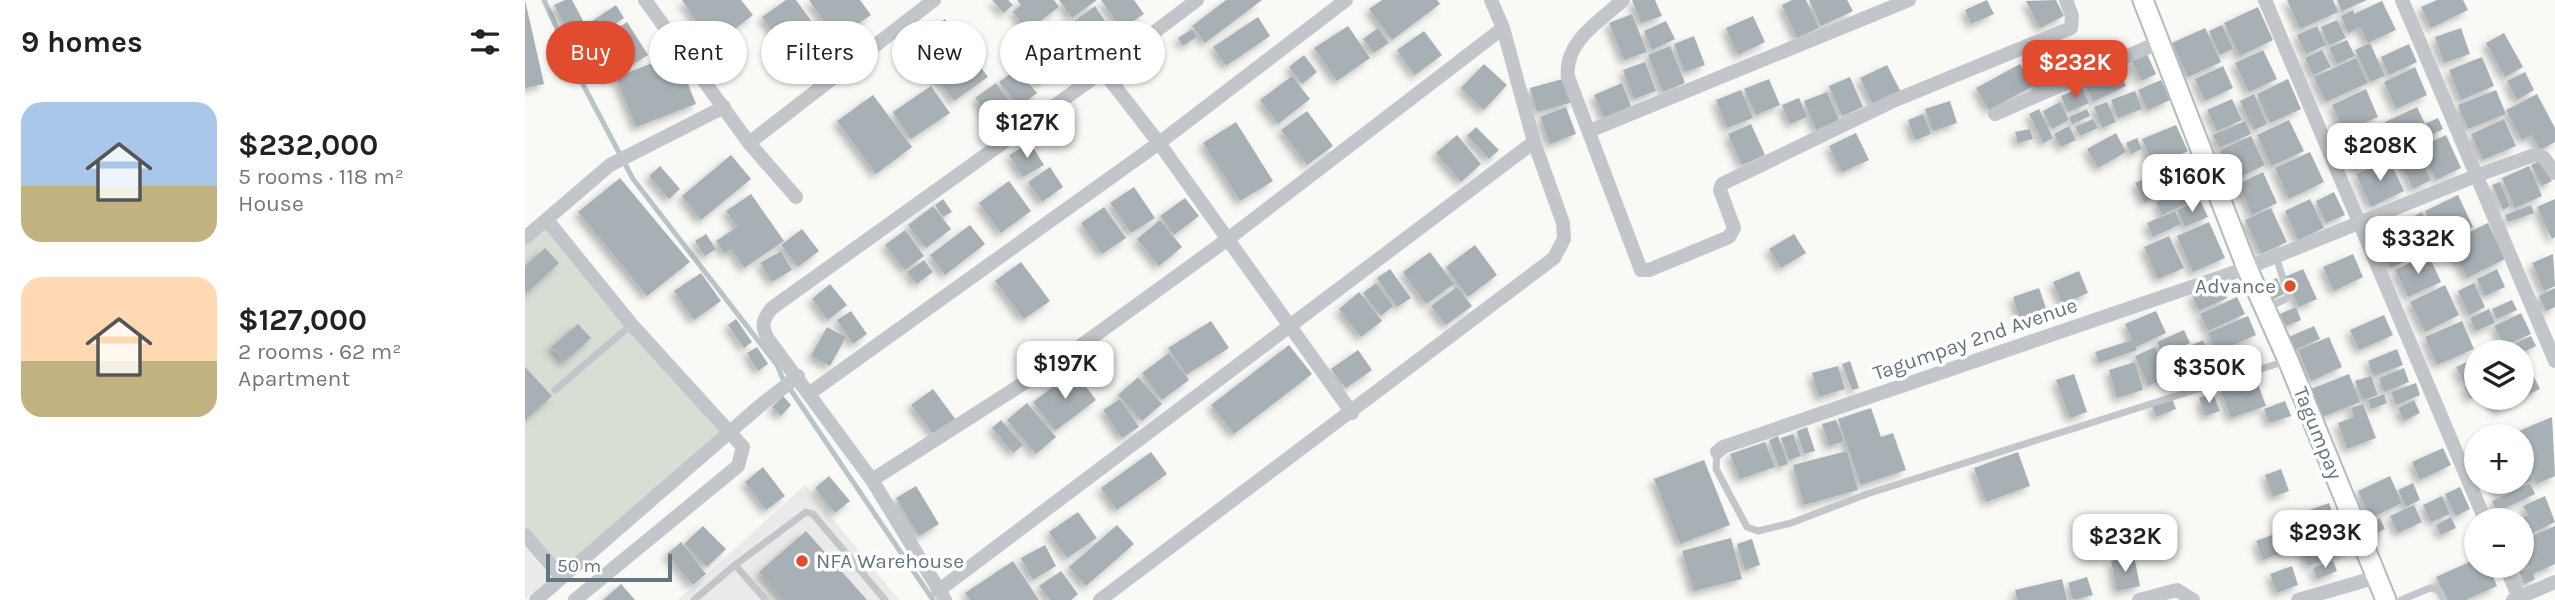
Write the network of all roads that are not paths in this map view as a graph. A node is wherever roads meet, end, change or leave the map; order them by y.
1 (645, 0) edge
2 (934, 0) edge
3 (1197, 0) edge
4 (1346, 0) edge
5 (1491, 0) edge
6 (1623, 0) edge
7 (1909, 0) edge
8 (2066, 0) edge
9 (2143, 0) edge
10 (2265, 0) edge
11 (2402, 0) edge
12 (1165, 24) edge
13 (1503, 27) junction
14 (2160, 42) junction
15 (1085, 84) edge
16 (1113, 84) edge
17 (724, 107) junction
18 (1995, 114) dead end
19 (1589, 131) junction
20 (1534, 142) junction
21 (750, 143) junction
22 (1159, 143) junction
23 (2555, 173) edge
24 (2478, 175) junction
25 (796, 197) dead end
26 (547, 220) junction
27 (2360, 224) junction
28 (525, 238) edge
29 (1228, 239) junction
30 (2276, 257) junction
31 (2247, 268) junction
32 (2266, 309) junction
33 (632, 324) junction
34 (1288, 328) junction
35 (2288, 360) junction
36 (2555, 361) edge
37 (796, 377) junction
38 (555, 390) dead end
39 (810, 393) junction
40 (1352, 413) junction
41 (731, 431) junction
42 (1717, 452) joint
43 (872, 480) junction
44 (2480, 508) edge
45 (525, 535) edge
46 (734, 565) junction
47 (561, 577) junction
48 (2377, 578) junction
49 (2510, 578) edge
50 (2555, 582) edge
51 (941, 596) edge
52 (2517, 599) edge
53 (536, 600) edge
54 (575, 600) edge
55 (694, 600) edge
56 (766, 600) edge
57 (885, 600) edge
58 (1100, 600) edge
59 (2139, 600) edge
60 (2193, 600) edge
61 (2298, 600) edge
62 (2386, 600) edge
63 (2401, 600) edge
64 (2444, 600) edge

1 - 17 street
2 - 21 street
3 - 12 street
4 - 22 street
5 - 13 street
6 - 19 street
7 - 19 street
8 - 19 street
9 - 14 main road, Tagumpay
10 - 27 street
11 - 24 street
13 - 20 street
13 - 29 street
14 - 18 street
14 - 31 main road, Tagumpay
15 - 37 street
16 - 22 street
17 - 21 street
17 - 26 street
20 - 34 street
20 - 40 street
21 - 25 street
22 - 29 street
22 - 39 street
23 - 24 street, Tagumpay 2nd Avenue
24 - 27 street, Tagumpay 2nd Avenue
24 - 36 street
26 - 28 street
26 - 33 street
27 - 30 street, Tagumpay 2nd Avenue
27 - 44 street
29 - 34 street
29 - 43 street
30 - 31 street, Tagumpay 2nd Avenue
30 - 32 lane
31 - 32 main road, Tagumpay
31 - 42 street, Tagumpay 2nd Avenue
32 - 35 main road, Tagumpay
33 - 38 lane
33 - 41 street
34 - 40 street
34 - 51 street
35 - 42 lane
35 - 48 main road, Tagumpay
37 - 39 street
37 - 41 street
39 - 43 street
40 - 58 street
41 - 47 street
41 - 54 street
43 - 51 street
45 - 47 street
46 - 55 lane
46 - 56 lane
46 - 57 lane
47 - 53 street
48 - 61 street
48 - 62 main road, Tagumpay
49 - 52 street
50 - 52 street
59 - 60 street
63 - 64 lane

